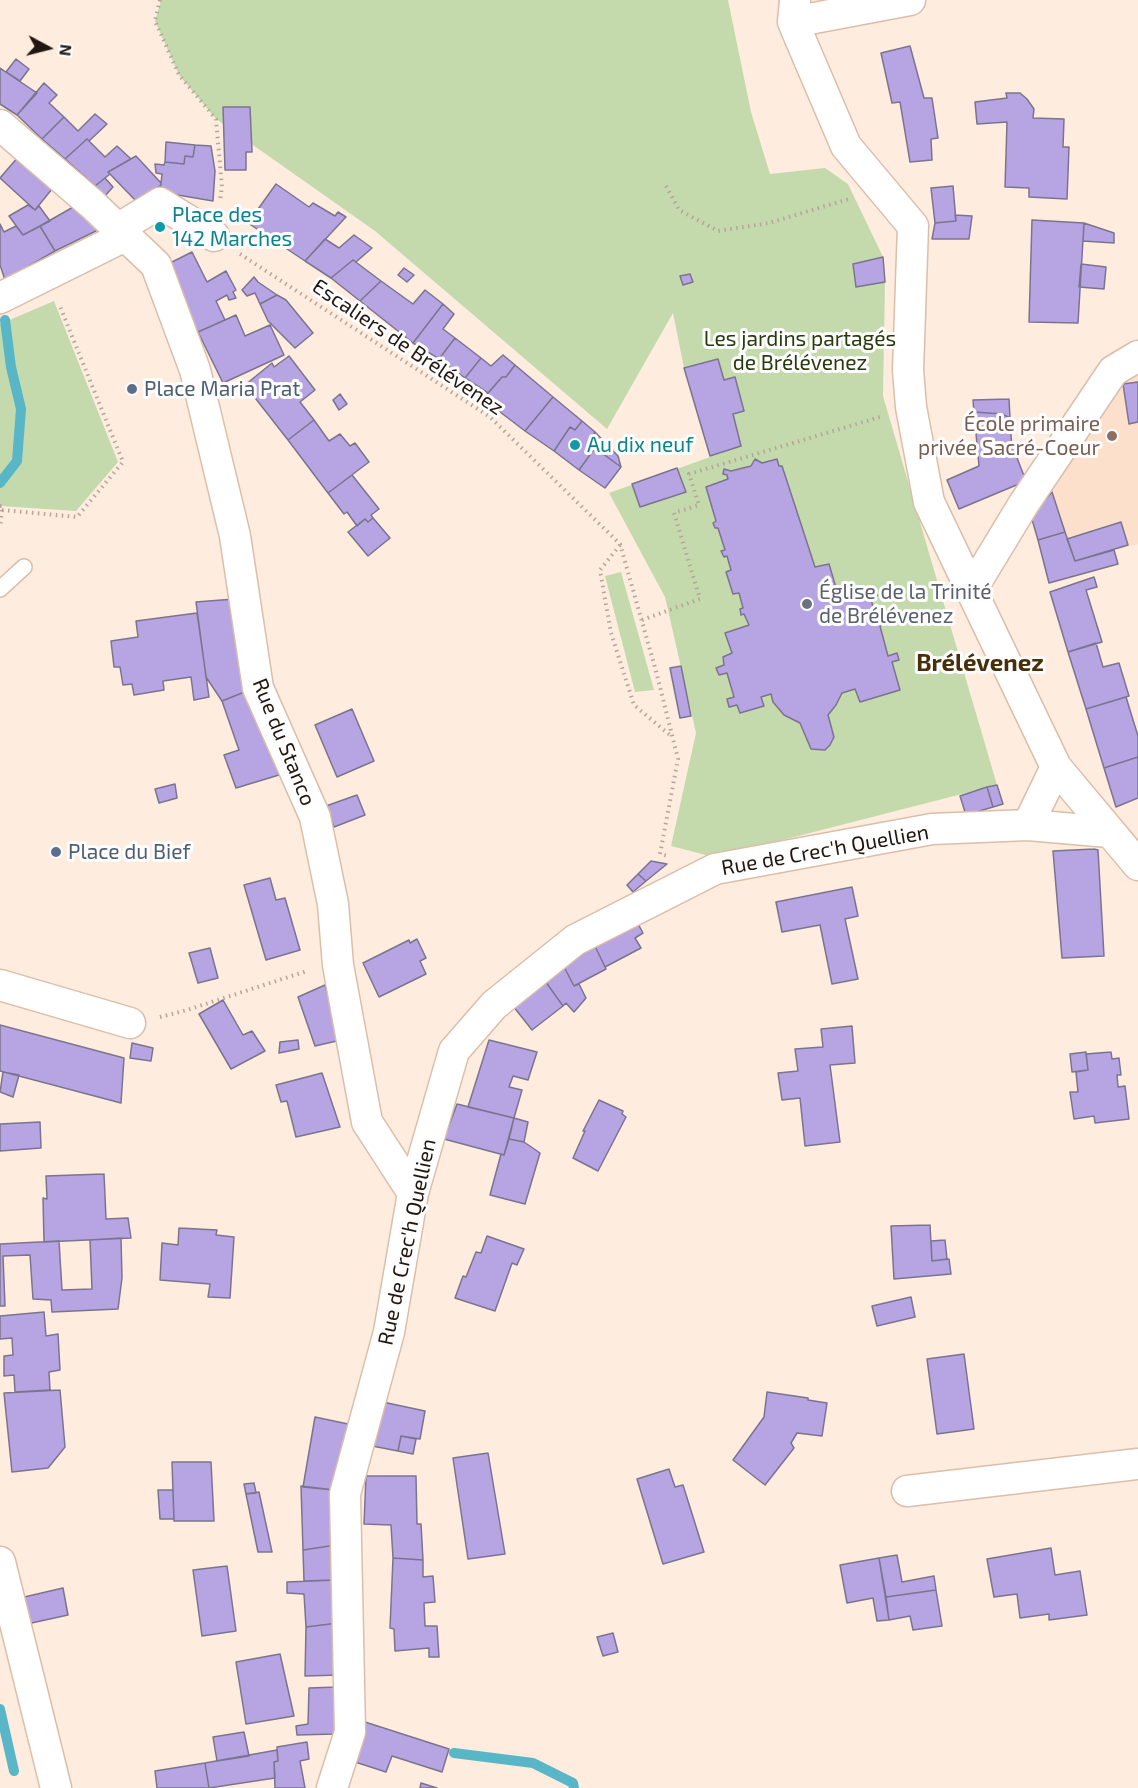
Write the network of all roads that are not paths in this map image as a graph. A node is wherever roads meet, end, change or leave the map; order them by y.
1 (910, 0) edge
2 (794, 11) edge
3 (0, 125) edge
4 (123, 232) junction
5 (214, 236) road end
6 (0, 298) edge
7 (1138, 356) edge
8 (24, 567) dead end
9 (0, 589) edge
10 (972, 589) junction
11 (1056, 767) junction
12 (1028, 825) junction
13 (1109, 832) junction
14 (1138, 865) edge
15 (0, 986) edge
16 (130, 1023) road end
17 (413, 1193) junction
18 (1138, 1464) edge
19 (908, 1491) dead end
20 (0, 1562) edge
21 (56, 1788) edge
22 (332, 1788) edge

1 - 2 street
2 - 10 street
3 - 4 street, Rue du Stanco
4 - 5 street
4 - 6 street
4 - 17 street, Rue du Stanco
7 - 10 street
8 - 9 lane
10 - 11 street
11 - 12 street
11 - 13 street
12 - 13 street, Rue de Crec'h Quellien
12 - 17 street, Rue de Crec'h Quellien
13 - 14 street
15 - 16 street
17 - 22 street, Rue de Crec'h Quellien
18 - 19 street
20 - 21 street

